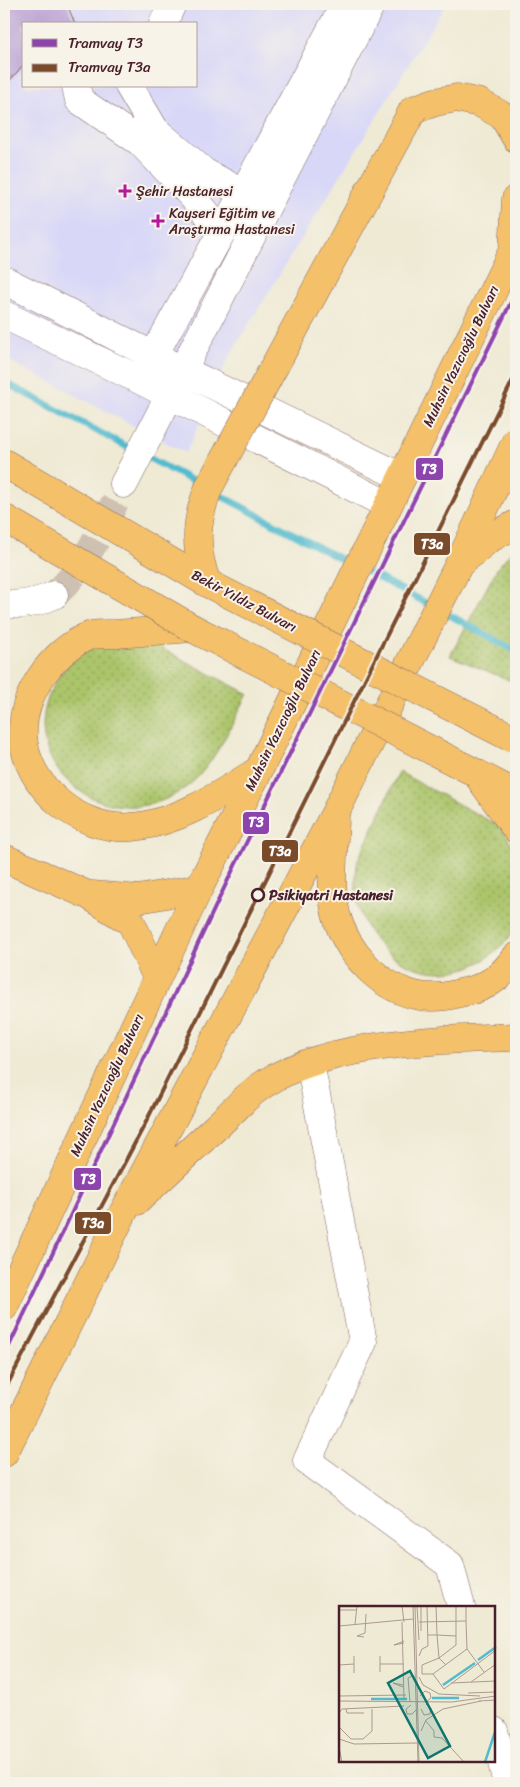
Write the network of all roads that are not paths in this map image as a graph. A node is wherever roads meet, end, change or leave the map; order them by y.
1 (172, 4) edge
2 (345, 4) edge
3 (371, 4) edge
4 (163, 22) edge
5 (76, 88) edge
6 (128, 88) edge
7 (130, 88) edge
8 (103, 115) junction
9 (516, 138) edge
10 (243, 193) junction
11 (516, 200) edge
12 (222, 232) junction
13 (515, 247) edge
14 (4, 280) edge
15 (4, 315) edge
16 (154, 356) junction
17 (182, 370) junction
18 (140, 380) junction
19 (169, 396) junction
20 (516, 441) edge
21 (12, 468) edge
22 (129, 475) tunnel mouth
23 (402, 477) junction
24 (388, 505) junction
25 (4, 518) edge
26 (516, 524) edge
27 (458, 566) junction
28 (207, 583) junction
29 (54, 595) tunnel mouth
30 (4, 604) edge
31 (192, 628) junction
32 (514, 738) edge
33 (259, 770) junction
34 (476, 773) junction
35 (516, 794) edge
36 (335, 813) junction
37 (516, 829) edge
38 (4, 858) edge
39 (199, 888) junction
40 (88, 895) junction
41 (516, 957) edge
42 (157, 978) junction
43 (516, 1037) edge
44 (310, 1063) junction
45 (122, 1215) junction
46 (4, 1307) edge
47 (4, 1453) edge
48 (461, 1606) edge
49 (495, 1735) edge
50 (507, 1783) edge

1 - 4 street
2 - 10 street
3 - 17 street
5 - 8 street
6 - 8 street
7 - 10 street
8 - 12 street
9 - 28 main road, bridge
10 - 12 street
11 - 13 main road
12 - 16 street
13 - 23 main road, Muhsin Yazıcıoğlu Bulvarı
14 - 16 street
15 - 18 street
16 - 17 street
16 - 18 street
17 - 19 street
17 - 23 street
18 - 19 street
19 - 22 street
19 - 24 street
20 - 27 main road
21 - 28 main road, Bekir Yıldız Bulvarı, bridge
23 - 24 main road, Muhsin Yazıcıoğlu Bulvarı
24 - 33 main road, Muhsin Yazıcıoğlu Bulvarı, bridge
25 - 31 main road, bridge
26 - 27 main road
27 - 36 main road, bridge
28 - 32 main road, Bekir Yıldız Bulvarı, bridge
29 - 30 street
31 - 33 main road
31 - 34 main road, bridge
33 - 39 main road, Muhsin Yazıcıoğlu Bulvarı
34 - 35 main road
34 - 37 main road
36 - 41 main road
36 - 45 main road
38 - 40 main road
39 - 40 main road
39 - 42 main road, Muhsin Yazıcıoğlu Bulvarı
40 - 42 main road
42 - 46 main road, Muhsin Yazıcıoğlu Bulvarı
43 - 44 main road
44 - 45 main road
44 - 48 street
45 - 47 main road
49 - 50 street

